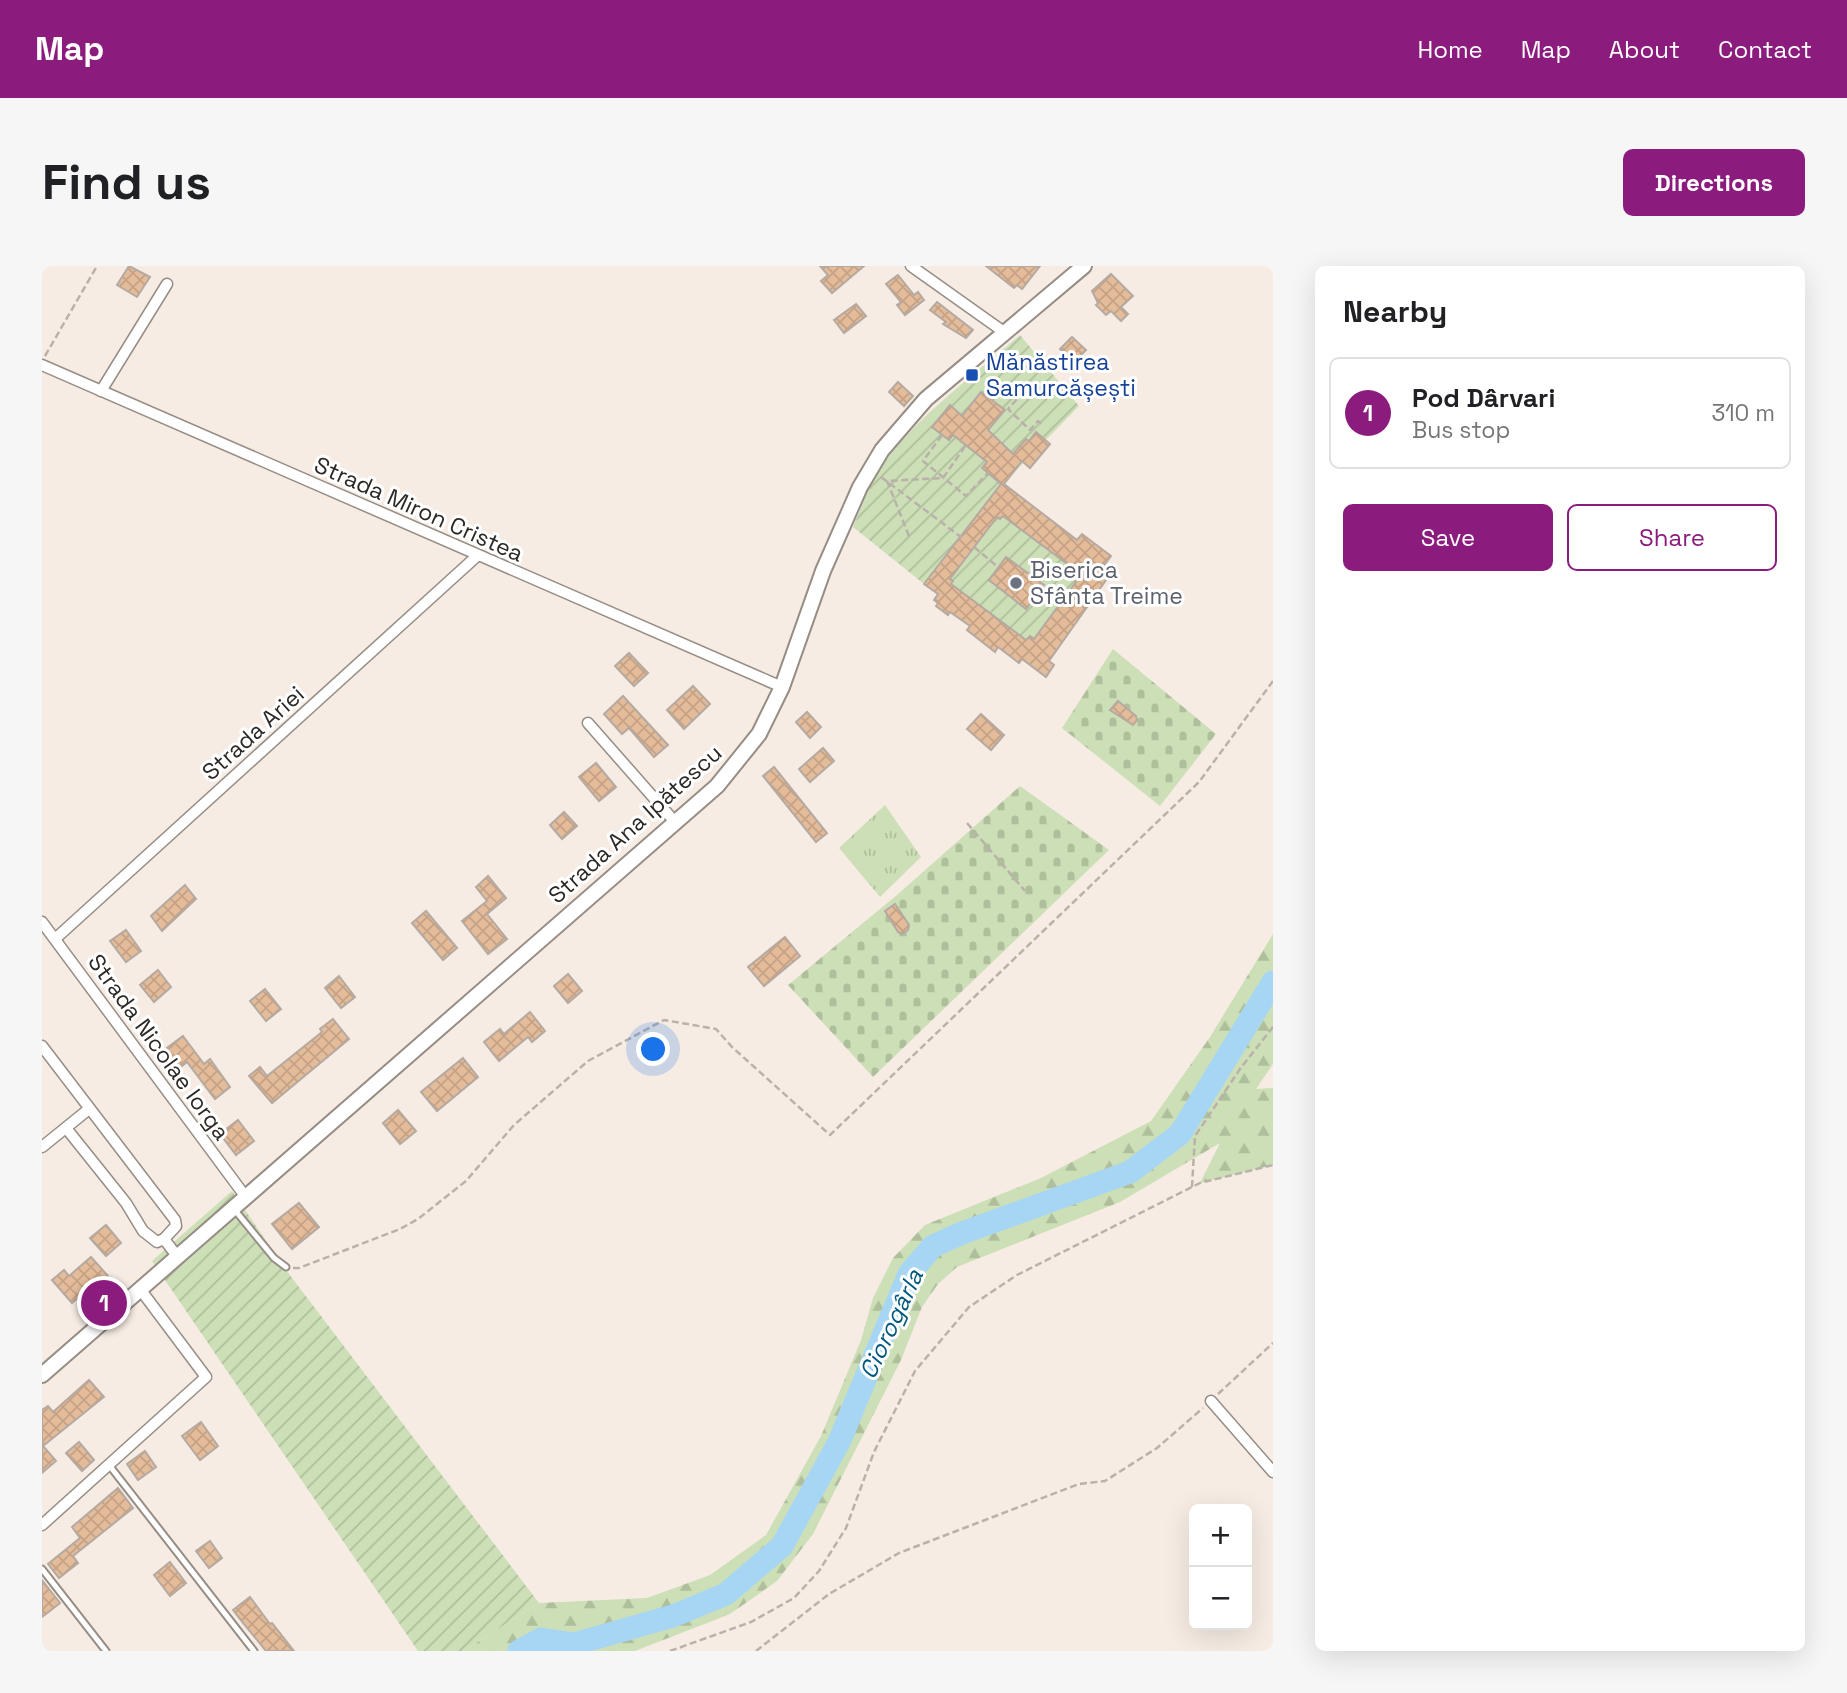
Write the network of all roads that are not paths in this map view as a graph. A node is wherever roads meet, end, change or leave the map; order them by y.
1 (911, 266) edge
2 (1084, 266) edge
3 (167, 284) dead end
4 (1004, 332) junction
5 (42, 364) edge
6 (101, 391) junction
7 (477, 556) junction
8 (782, 687) junction
9 (588, 723) dead end
10 (676, 822) junction
11 (42, 922) edge
12 (55, 939) junction
13 (42, 1046) edge
14 (89, 1109) junction
15 (66, 1128) junction
16 (42, 1147) edge
17 (245, 1196) junction
18 (232, 1207) junction
19 (164, 1239) junction
20 (182, 1251) junction
21 (286, 1266) road end
22 (140, 1289) junction
23 (42, 1376) edge
24 (1211, 1401) road end
25 (109, 1465) junction
26 (1273, 1472) edge
27 (42, 1525) edge
28 (42, 1569) edge
29 (106, 1651) edge
30 (254, 1651) edge

1 - 4 street
2 - 4 main road, Strada Ana Ipătescu
3 - 6 street
4 - 8 main road, Strada Ana Ipătescu
5 - 6 street, Strada Miron Cristea
6 - 7 street, Strada Miron Cristea
7 - 8 street, Strada Miron Cristea
7 - 12 street, Strada Ariei
8 - 10 main road, Strada Ana Ipătescu
9 - 10 street
10 - 17 main road, Strada Ana Ipătescu
11 - 12 street, Strada Nicolae Iorga
12 - 17 street, Strada Nicolae Iorga
13 - 14 street
14 - 15 street
14 - 19 street
15 - 16 street
15 - 19 street
17 - 18 main road, Strada Ana Ipătescu
18 - 20 main road, Strada Ana Ipătescu
18 - 21 lane
19 - 20 street
20 - 22 main road, Strada Ana Ipătescu
22 - 23 main road, Strada Ana Ipătescu
22 - 25 street
24 - 26 street
25 - 27 street
25 - 30 lane
28 - 29 lane

